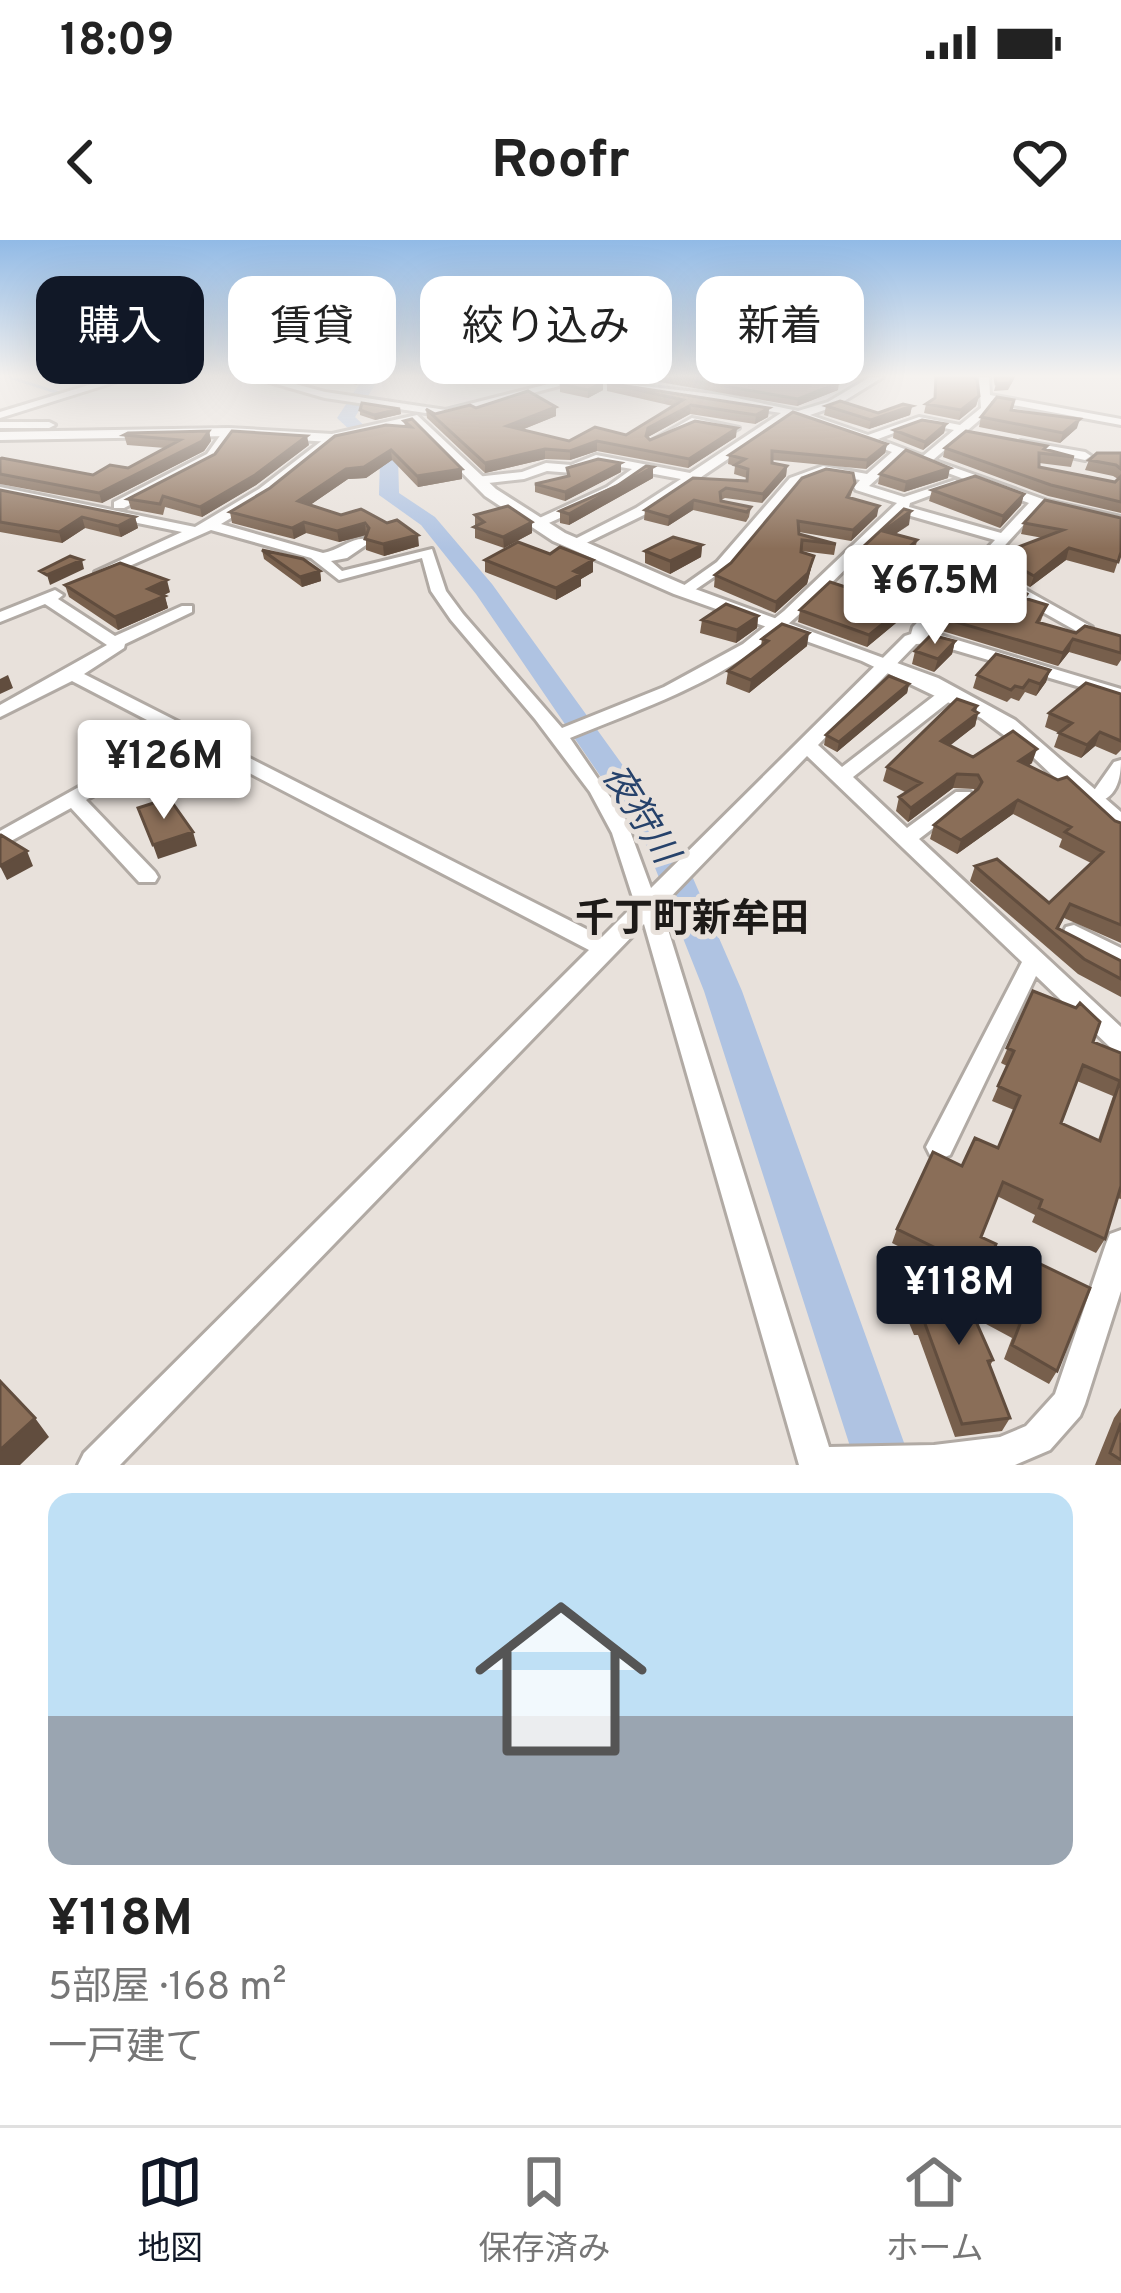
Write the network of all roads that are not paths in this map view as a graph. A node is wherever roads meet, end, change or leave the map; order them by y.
1 (104, 434) edge
2 (227, 434) edge
3 (288, 434) edge
4 (346, 434) edge
5 (426, 434) edge
6 (668, 434) edge
7 (755, 434) edge
8 (852, 434) edge
9 (879, 434) edge
10 (965, 434) edge
11 (0, 436) edge
12 (338, 436) junction
13 (866, 439) junction
14 (653, 442) edge
15 (1010, 442) edge
16 (901, 451) junction
17 (926, 460) junction
18 (778, 466) edge
19 (643, 467) junction
20 (814, 473) junction
21 (1075, 473) edge
22 (694, 476) junction
23 (867, 478) junction
24 (717, 479) edge
25 (480, 480) junction
26 (967, 480) junction
27 (1024, 482) edge
28 (0, 491) edge
29 (1009, 494) junction
30 (1104, 500) edge
31 (1036, 503) junction
32 (903, 505) junction
33 (748, 509) edge
34 (108, 511) junction
35 (767, 512) junction
36 (1093, 516) junction
37 (1121, 520) edge
38 (540, 523) junction
39 (203, 528) junction
40 (1004, 538) junction
41 (361, 542) edge
42 (576, 544) junction
43 (839, 547) edge
44 (856, 552) junction
45 (321, 559) junction
46 (825, 561) dead end
47 (842, 566) junction
48 (975, 568) junction
49 (684, 591) junction
50 (0, 595) edge
51 (39, 602) junction
52 (187, 609) dead end
53 (0, 616) edge
54 (778, 626) junction
55 (1086, 630) edge
56 (919, 636) junction
57 (116, 641) junction
58 (886, 666) junction
59 (72, 674) junction
60 (949, 693) junction
61 (1121, 694) edge
62 (0, 712) edge
63 (188, 734) junction
64 (560, 735) junction
65 (808, 746) junction
66 (1121, 766) edge
67 (841, 777) junction
68 (963, 796) edge
69 (1090, 798) junction
70 (74, 799) junction
71 (1121, 826) edge
72 (907, 838) junction
73 (0, 840) edge
74 (147, 877) dead end
75 (648, 904) junction
76 (1074, 933) edge
77 (605, 948) junction
78 (1121, 958) edge
79 (1037, 963) junction
80 (1121, 1042) edge
81 (940, 1147) dead end
82 (1119, 1261) edge
83 (934, 1462) edge
84 (824, 1464) edge
85 (96, 1465) edge

1 - 11 main road
2 - 34 street
3 - 12 main road
4 - 12 main road
5 - 25 main road
6 - 14 street
7 - 22 street
8 - 13 street
9 - 13 street
10 - 17 street
12 - 39 street
13 - 16 street
15 - 21 street
16 - 17 street
16 - 23 street
17 - 26 street
18 - 20 street
19 - 22 street
19 - 25 street
19 - 38 street
20 - 23 street
20 - 35 street
22 - 24 street
22 - 42 street
23 - 32 street
25 - 38 main road
26 - 29 street
26 - 32 street
27 - 29 street
28 - 34 street
29 - 31 street
30 - 36 street
31 - 36 street
31 - 40 street
32 - 40 street
32 - 44 street
33 - 35 street
34 - 39 street
35 - 49 street
36 - 37 street
38 - 42 main road
39 - 45 street
39 - 51 street
40 - 48 street
41 - 45 street
42 - 49 main road
43 - 44 street
44 - 47 street
45 - 64 street
46 - 47 street
47 - 54 street
48 - 55 street
48 - 56 street
49 - 54 main road
50 - 51 street
51 - 53 street
51 - 57 street
52 - 57 street
54 - 58 main road
54 - 64 street
56 - 58 street
56 - 61 street
57 - 59 street
58 - 60 main road
58 - 65 street
59 - 62 street
59 - 63 street
60 - 67 street
60 - 69 main road
63 - 70 street
63 - 77 street
64 - 75 street
65 - 67 street
65 - 75 street
66 - 69 street
67 - 72 street
68 - 72 street
69 - 71 main road
70 - 73 street
70 - 74 street
72 - 79 street
75 - 77 street
75 - 84 street
76 - 78 street
77 - 85 street
79 - 80 street
79 - 81 street
82 - 83 street
83 - 84 street

